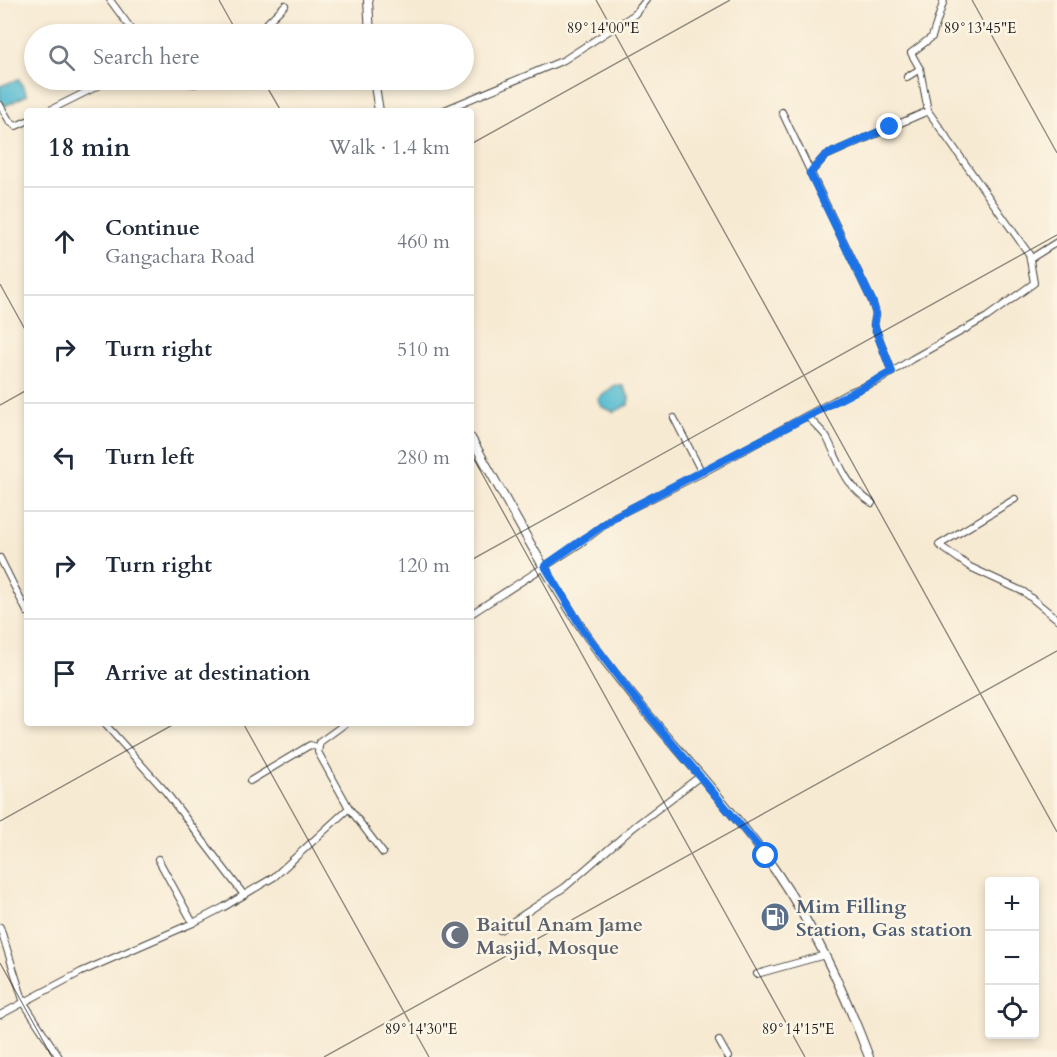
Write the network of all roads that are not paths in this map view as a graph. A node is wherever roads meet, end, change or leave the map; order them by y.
1 (110, 0) edge
2 (368, 0) edge
3 (646, 0) edge
4 (944, 0) edge
5 (285, 5) dead end
6 (128, 24) edge
7 (266, 24) edge
8 (369, 24) edge
9 (920, 69) junction
10 (907, 77) dead end
11 (90, 90) edge
12 (376, 90) edge
13 (0, 105) edge
14 (54, 108) edge
15 (379, 108) edge
16 (449, 108) edge
17 (928, 111) junction
18 (782, 112) dead end
19 (24, 122) edge
20 (810, 173) junction
21 (1057, 242) edge
22 (1030, 259) junction
23 (892, 372) junction
24 (807, 416) junction
25 (674, 418) dead end
26 (474, 443) edge
27 (702, 473) junction
28 (1015, 499) dead end
29 (872, 503) dead end
30 (0, 558) edge
31 (545, 566) junction
32 (24, 606) edge
33 (474, 612) edge
34 (1057, 619) edge
35 (107, 726) edge
36 (342, 726) edge
37 (317, 747) junction
38 (699, 777) junction
39 (250, 781) dead end
40 (349, 808) junction
41 (383, 854) dead end
42 (158, 859) dead end
43 (244, 895) junction
44 (193, 922) junction
45 (0, 927) edge
46 (500, 930) dead end
47 (825, 955) junction
48 (757, 974) dead end
49 (24, 1003) junction
50 (0, 1015) edge
51 (719, 1041) dead end
52 (59, 1057) edge
53 (728, 1057) edge
54 (868, 1057) edge

1 - 6 street
2 - 8 main road
3 - 16 street
4 - 9 street
5 - 7 street
9 - 10 street
9 - 17 street
11 - 14 street
12 - 15 main road
13 - 19 street
17 - 20 street
17 - 22 street
18 - 20 street
20 - 23 street
21 - 22 street
22 - 23 street
23 - 24 street
24 - 27 street
24 - 29 street
25 - 27 street
26 - 31 main road
27 - 31 street
28 - 34 street
30 - 32 street
31 - 33 street
31 - 38 main road
35 - 43 street
36 - 37 street
37 - 39 street
37 - 40 street
38 - 46 street
38 - 47 main road
40 - 41 street
40 - 43 street
42 - 44 street
43 - 44 street
44 - 49 street
45 - 49 street
47 - 48 street
47 - 54 main road
49 - 50 street
49 - 52 street
51 - 53 street

